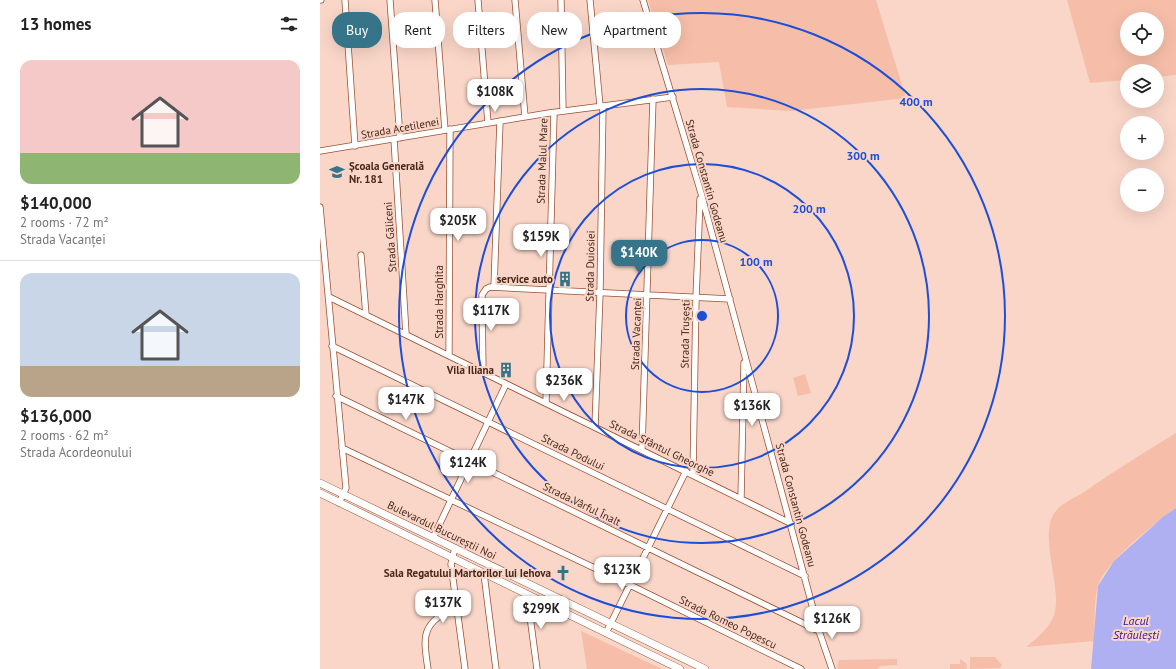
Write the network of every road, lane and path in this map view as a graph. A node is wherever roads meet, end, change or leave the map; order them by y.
1 (345, 0) edge
2 (390, 0) edge
3 (435, 0) edge
4 (478, 0) edge
5 (515, 0) edge
6 (561, 0) edge
7 (590, 0) edge
8 (643, 0) edge
9 (673, 97) junction
10 (653, 99) junction
11 (601, 106) junction
12 (562, 111) junction
13 (554, 113) junction
14 (525, 117) junction
15 (500, 121) junction
16 (488, 123) junction
17 (447, 129) junction
18 (397, 138) junction
19 (355, 146) junction
20 (320, 151) edge
21 (701, 193) junction
22 (320, 207) edge
23 (322, 241) edge
24 (361, 255) dead end
25 (494, 287) junction
26 (549, 290) junction
27 (600, 293) junction
28 (648, 294) junction
29 (329, 297) junction
30 (696, 298) junction
31 (730, 299) junction
32 (366, 315) junction
33 (406, 334) junction
34 (332, 346) junction
35 (449, 355) junction
36 (744, 355) junction
37 (483, 372) junction
38 (506, 384) junction
39 (336, 396) junction
40 (546, 403) junction
41 (488, 422) junction
42 (595, 426) junction
43 (342, 448) junction
44 (642, 450) junction
45 (469, 461) junction
46 (686, 471) junction
47 (693, 474) junction
48 (320, 483) edge
49 (320, 493) edge
50 (344, 494) junction
51 (741, 498) junction
52 (450, 499) junction
53 (339, 503) junction
54 (668, 509) junction
55 (792, 524) junction
56 (433, 538) junction
57 (649, 547) junction
58 (455, 548) junction
59 (452, 558) junction
60 (484, 574) junction
61 (805, 576) junction
62 (630, 585) junction
63 (527, 594) junction
64 (457, 604) junction
65 (611, 623) junction
66 (820, 630) junction
67 (606, 633) junction
68 (428, 669) edge
69 (465, 669) edge
70 (496, 669) edge
71 (538, 669) edge
72 (680, 669) edge
73 (705, 669) edge
74 (801, 669) edge
75 (832, 669) edge

1 - 19 street
2 - 18 street, Strada Găliceni
3 - 17 street, Strada Harghita
4 - 16 street
5 - 14 street
6 - 12 street
7 - 11 street, Strada Duiosiei
8 - 9 street, Strada Constantin Godeanu
9 - 10 street, Strada Acetilenei
9 - 21 street, Strada Constantin Godeanu
10 - 11 street, Strada Acetilenei
10 - 28 street, Strada Vacanței
11 - 12 street, Strada Acetilenei
11 - 27 street, Strada Duiosiei
12 - 13 street, Strada Acetilenei
13 - 14 street, Strada Acetilenei
13 - 26 street, Strada Malul Mare
14 - 15 street, Strada Acetilenei
15 - 16 street, Strada Acetilenei
15 - 25 street
16 - 17 street, Strada Acetilenei
17 - 18 street, Strada Acetilenei
17 - 35 street, Strada Harghita
18 - 19 street, Strada Acetilenei
18 - 33 street, Strada Găliceni
19 - 20 street, Strada Acetilenei
21 - 30 street, Strada Trușești
21 - 31 street, Strada Constantin Godeanu
22 - 23 street
23 - 29 street
24 - 32 street
25 - 26 street
25 - 37 street
26 - 27 street
26 - 40 street, Strada Malul Mare
27 - 28 street
27 - 42 street, Strada Duiosiei
28 - 30 street
28 - 44 street, Strada Vacanței
29 - 32 street, Strada Sfântul Gheorghe
29 - 34 street
30 - 31 street
30 - 47 street, Strada Trușești
31 - 36 street, Strada Constantin Godeanu
32 - 33 street, Strada Sfântul Gheorghe
33 - 35 street, Strada Sfântul Gheorghe
34 - 39 street
34 - 41 street, Strada Podului
35 - 37 street, Strada Sfântul Gheorghe
36 - 51 street
36 - 55 street, Strada Constantin Godeanu
37 - 38 street, Strada Sfântul Gheorghe
38 - 40 street, Strada Sfântul Gheorghe
38 - 41 street
39 - 43 street
39 - 45 street, Strada Vârful Înalt
40 - 42 street, Strada Sfântul Gheorghe
41 - 45 street
41 - 54 street, Strada Podului
42 - 44 street, Strada Sfântul Gheorghe
43 - 50 street
43 - 52 street, Strada Romeo Popescu
44 - 46 street, Strada Sfântul Gheorghe
45 - 52 street
45 - 57 street, Strada Vârful Înalt
46 - 47 street, Strada Sfântul Gheorghe
46 - 54 street
47 - 51 street, Strada Sfântul Gheorghe
48 - 50 main road, Bulevardul Bucureștii Noi
49 - 53 main road, Bulevardul Bucureștii Noi
50 - 53 street
50 - 56 main road, Bulevardul Bucureștii Noi
51 - 55 street, Strada Sfântul Gheorghe
52 - 56 street
52 - 62 street, Strada Romeo Popescu
53 - 59 main road, Bulevardul Bucureștii Noi
54 - 57 street
54 - 61 street, Strada Podului
55 - 61 street, Strada Constantin Godeanu
56 - 58 main road, Bulevardul Bucureștii Noi
57 - 62 street
57 - 66 street, Strada Vârful Înalt
58 - 59 street
58 - 65 main road, Bulevardul Bucureștii Noi
59 - 60 main road, Bulevardul Bucureștii Noi
59 - 64 street
60 - 63 main road, Bulevardul Bucureștii Noi
60 - 70 street
61 - 66 street, Strada Constantin Godeanu
62 - 65 street
62 - 74 street, Strada Romeo Popescu
63 - 67 main road, Bulevardul Bucureștii Noi
63 - 71 street
64 - 68 street
64 - 69 street
65 - 67 street
65 - 73 main road, Bulevardul Bucureștii Noi
66 - 75 street, Strada Constantin Godeanu
67 - 72 main road, Bulevardul Bucureștii Noi

